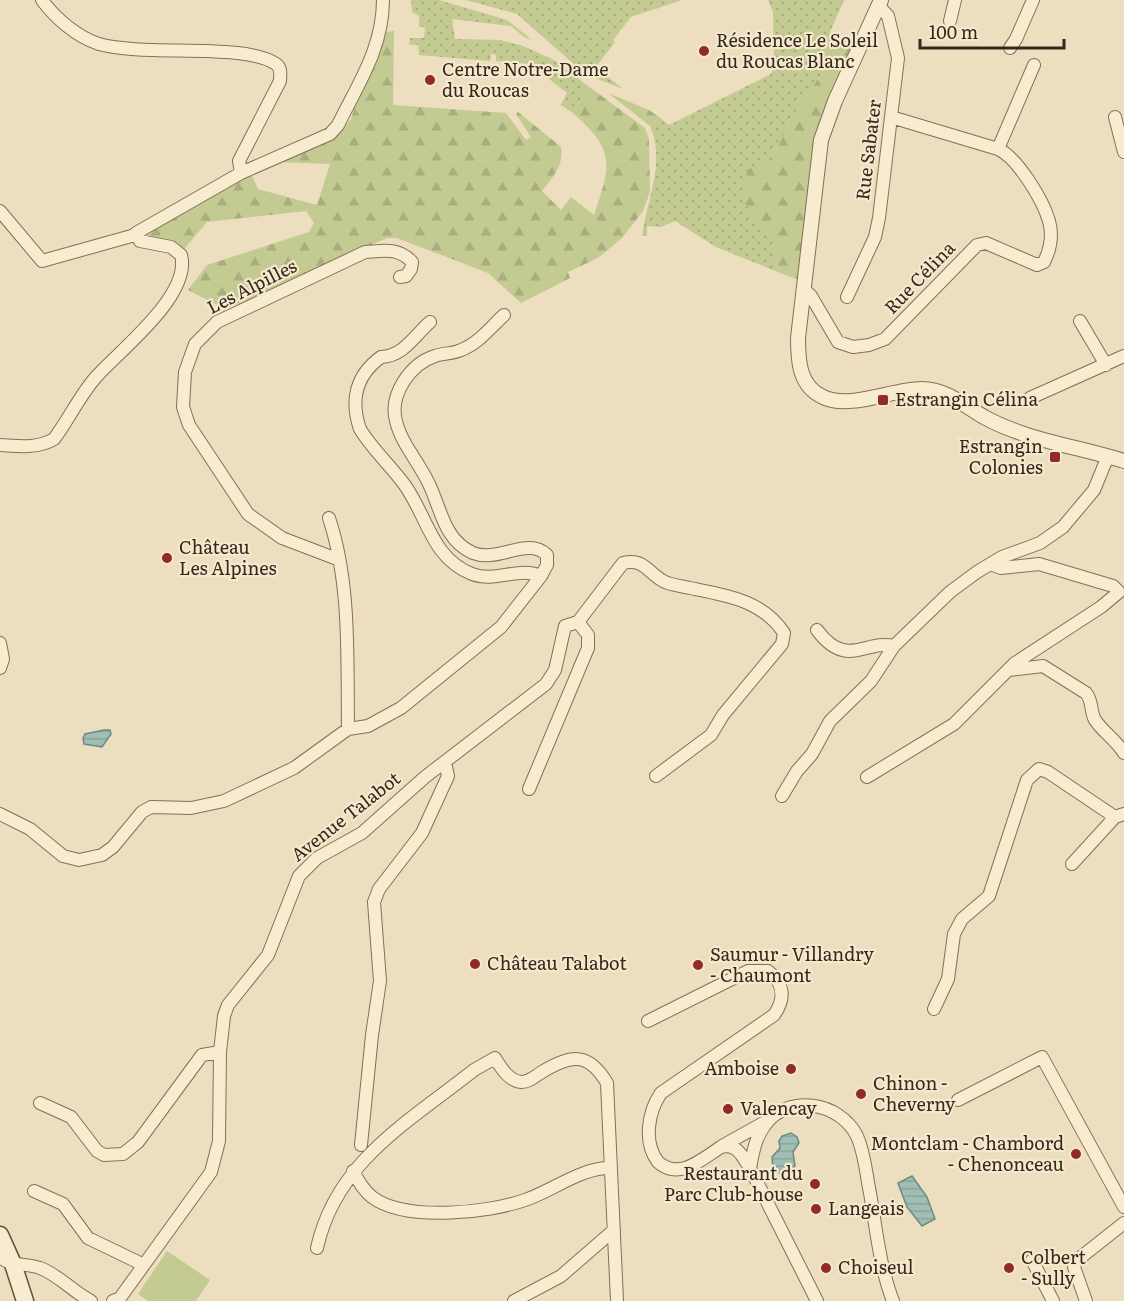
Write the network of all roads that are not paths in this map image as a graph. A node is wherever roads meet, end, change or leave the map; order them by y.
1 (42, 0) edge
2 (383, 0) edge
3 (956, 0) edge
4 (1033, 0) edge
5 (880, 2) edge
6 (950, 21) dead end
7 (1010, 48) dead end
8 (1034, 65) dead end
9 (891, 117) junction
10 (1115, 117) dead end
11 (998, 148) junction
12 (1124, 153) edge
13 (241, 173) junction
14 (0, 211) edge
15 (135, 235) junction
16 (400, 277) dead end
17 (804, 289) junction
18 (847, 297) dead end
19 (504, 315) dead end
20 (1080, 321) dead end
21 (430, 322) dead end
22 (1124, 356) edge
23 (1106, 365) junction
24 (1030, 398) dead end
25 (0, 445) edge
26 (1108, 456) junction
27 (1124, 460) edge
28 (329, 518) dead end
29 (337, 559) junction
30 (990, 564) junction
31 (541, 576) junction
32 (1121, 594) edge
33 (578, 622) junction
34 (817, 630) dead end
35 (0, 643) edge
36 (894, 646) junction
37 (0, 668) edge
38 (1008, 670) junction
39 (348, 729) junction
40 (1124, 753) edge
41 (445, 762) junction
42 (656, 776) dead end
43 (425, 777) junction
44 (867, 777) dead end
45 (529, 789) dead end
46 (439, 791) junction
47 (782, 796) dead end
48 (0, 814) edge
49 (1119, 815) edge
50 (1072, 864) dead end
51 (934, 1009) dead end
52 (648, 1021) dead end
53 (220, 1052) junction
54 (958, 1100) dead end
55 (40, 1103) dead end
56 (770, 1119) junction
57 (361, 1145) dead end
58 (721, 1147) junction
59 (611, 1168) junction
60 (750, 1168) junction
61 (353, 1172) junction
62 (34, 1191) dead end
63 (1124, 1207) edge
64 (1124, 1223) edge
65 (614, 1230) junction
66 (0, 1235) edge
67 (317, 1248) dead end
68 (4, 1259) edge
69 (1032, 1260) dead end
70 (144, 1265) junction
71 (15, 1301) edge
72 (25, 1301) edge
73 (91, 1301) edge
74 (113, 1301) edge
75 (514, 1301) edge
76 (617, 1301) edge
77 (817, 1301) edge
78 (893, 1301) edge
79 (1053, 1301) edge
80 (1086, 1301) edge

1 - 13 street
2 - 13 street
3 - 6 street
4 - 7 street
5 - 9 street, Rue Sabater
5 - 17 street
8 - 11 street
9 - 11 street
9 - 18 street, Rue Sabater
10 - 12 street
11 - 17 street, Rue Célina
13 - 15 street
14 - 15 street
15 - 25 street
16 - 29 street, Les Alpilles
17 - 26 street
19 - 31 street
20 - 23 street
21 - 31 street
22 - 23 street
23 - 24 street
26 - 27 street
26 - 30 street
28 - 29 street
29 - 39 street
30 - 32 street
30 - 36 street
31 - 39 street
32 - 38 street
33 - 41 street, Avenue Talabot
33 - 42 street
33 - 45 street
34 - 36 street
35 - 37 street
36 - 47 street
38 - 40 street
38 - 44 street
39 - 48 street
41 - 43 street, Avenue Talabot
41 - 46 street
43 - 46 street
43 - 53 street, Avenue Talabot
46 - 57 street
49 - 50 street
49 - 51 street
52 - 58 street
53 - 55 street
53 - 70 street, Avenue Talabot
54 - 63 street
56 - 58 street
56 - 60 street
56 - 78 street
58 - 60 street
59 - 61 street
59 - 61 street
59 - 65 street
60 - 77 street
61 - 67 street
62 - 70 street
64 - 80 street
65 - 75 street
65 - 76 street
66 - 68 main road
68 - 71 main road
68 - 72 main road
68 - 73 street
69 - 79 street
70 - 74 street, Avenue Talabot

